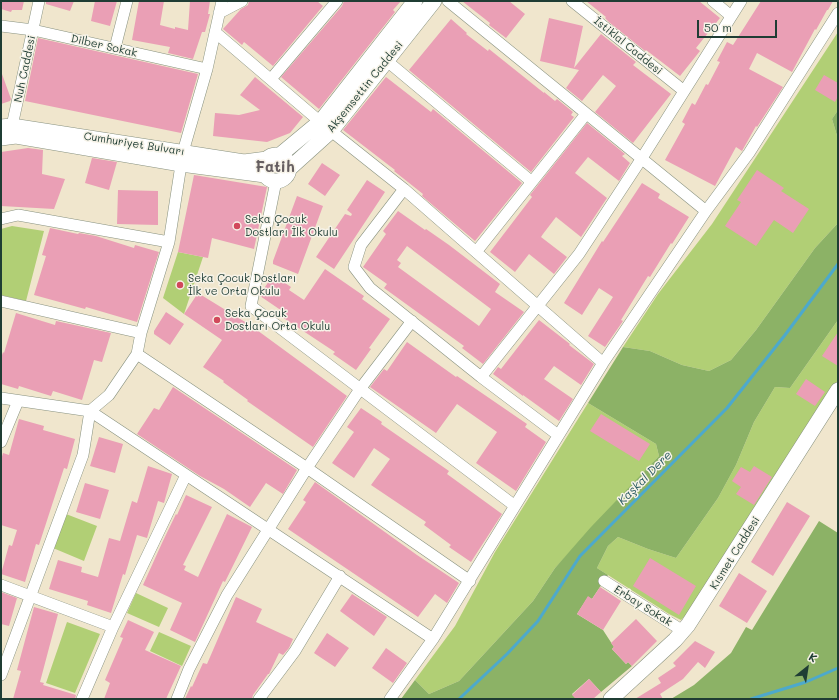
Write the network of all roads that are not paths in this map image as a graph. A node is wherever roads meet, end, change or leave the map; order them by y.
1 (39, 1) edge
2 (126, 1) edge
3 (222, 1) edge
4 (242, 1) edge
5 (337, 1) edge
6 (415, 1) edge
7 (434, 1) edge
8 (448, 1) edge
9 (572, 1) edge
10 (713, 1) edge
11 (741, 1) edge
12 (219, 13) junction
13 (838, 13) edge
14 (731, 16) junction
15 (835, 25) edge
16 (1, 26) edge
17 (33, 30) junction
18 (215, 32) junction
19 (115, 48) junction
20 (387, 61) junction
21 (207, 69) junction
22 (271, 79) junction
23 (684, 91) junction
24 (586, 114) junction
25 (326, 126) junction
26 (7, 132) edge
27 (273, 157) junction
28 (182, 158) junction
29 (642, 158) junction
30 (290, 168) junction
31 (270, 178) junction
32 (532, 182) junction
33 (404, 189) junction
34 (706, 210) junction
35 (1, 219) edge
36 (169, 242) junction
37 (476, 252) junction
38 (1, 301) edge
39 (538, 306) junction
40 (412, 321) junction
41 (141, 333) junction
42 (137, 354) junction
43 (603, 363) junction
44 (481, 377) junction
45 (360, 389) junction
46 (838, 390) edge
47 (1, 398) edge
48 (18, 401) junction
49 (90, 411) junction
50 (558, 435) junction
51 (1, 442) edge
52 (307, 468) junction
53 (186, 475) junction
54 (515, 506) junction
55 (268, 530) junction
56 (340, 576) junction
57 (470, 581) junction
58 (604, 581) dead end
59 (1, 585) edge
60 (31, 596) junction
61 (113, 627) junction
62 (683, 631) junction
63 (433, 639) junction
64 (1, 675) edge
65 (82, 699) edge
66 (177, 699) edge
67 (259, 699) edge
68 (390, 699) edge
69 (611, 699) edge

1 - 17 street, Nuh Caddesi
2 - 19 street
3 - 12 street
4 - 12 street
5 - 22 street
6 - 25 main road, Akşemsettin Caddesi
7 - 20 main road, Akşemsettin Caddesi
8 - 24 street
9 - 23 street, İstiklal Caddesi
10 - 14 street
11 - 14 street
12 - 18 street
13 - 15 street
14 - 23 street
15 - 34 street
16 - 17 street, Dilber Sokak
17 - 19 street, Dilber Sokak
17 - 26 street, Nuh Caddesi
18 - 21 street
18 - 22 street
19 - 21 street, Dilber Sokak
20 - 25 main road, Akşemsettin Caddesi
20 - 32 street
21 - 28 street
22 - 25 street
23 - 29 street
24 - 29 street
24 - 32 street
25 - 27 main road, Akşemsettin Caddesi
25 - 30 main road, Akşemsettin Caddesi
25 - 33 street
26 - 28 main road, Cumhuriyet Bulvarı
27 - 28 main road, Cumhuriyet Bulvarı
27 - 30 main road
27 - 31 main road
28 - 31 main road, Cumhuriyet Bulvarı
28 - 36 street
29 - 34 street
29 - 39 street
30 - 31 main road
31 - 45 street
32 - 37 street
33 - 37 street
33 - 40 street
34 - 43 street
35 - 36 street
36 - 41 street
37 - 39 street
38 - 41 street
39 - 43 street
39 - 44 street
40 - 44 street
40 - 45 street
41 - 42 street
42 - 49 street
42 - 52 street
43 - 50 street
44 - 50 street
45 - 52 street
45 - 54 street
46 - 62 main road, Kısmet Caddesi
47 - 48 street
48 - 49 street
48 - 51 street
49 - 53 street
49 - 60 street
50 - 54 street
52 - 55 street
52 - 57 street
53 - 55 street
53 - 61 street
54 - 57 street
55 - 56 street
55 - 66 street
56 - 63 street
56 - 67 street
57 - 63 street
58 - 62 street, Erbay Sokak
59 - 60 street
60 - 61 street
60 - 64 street
61 - 65 street
62 - 69 main road, Kısmet Caddesi
63 - 68 street

